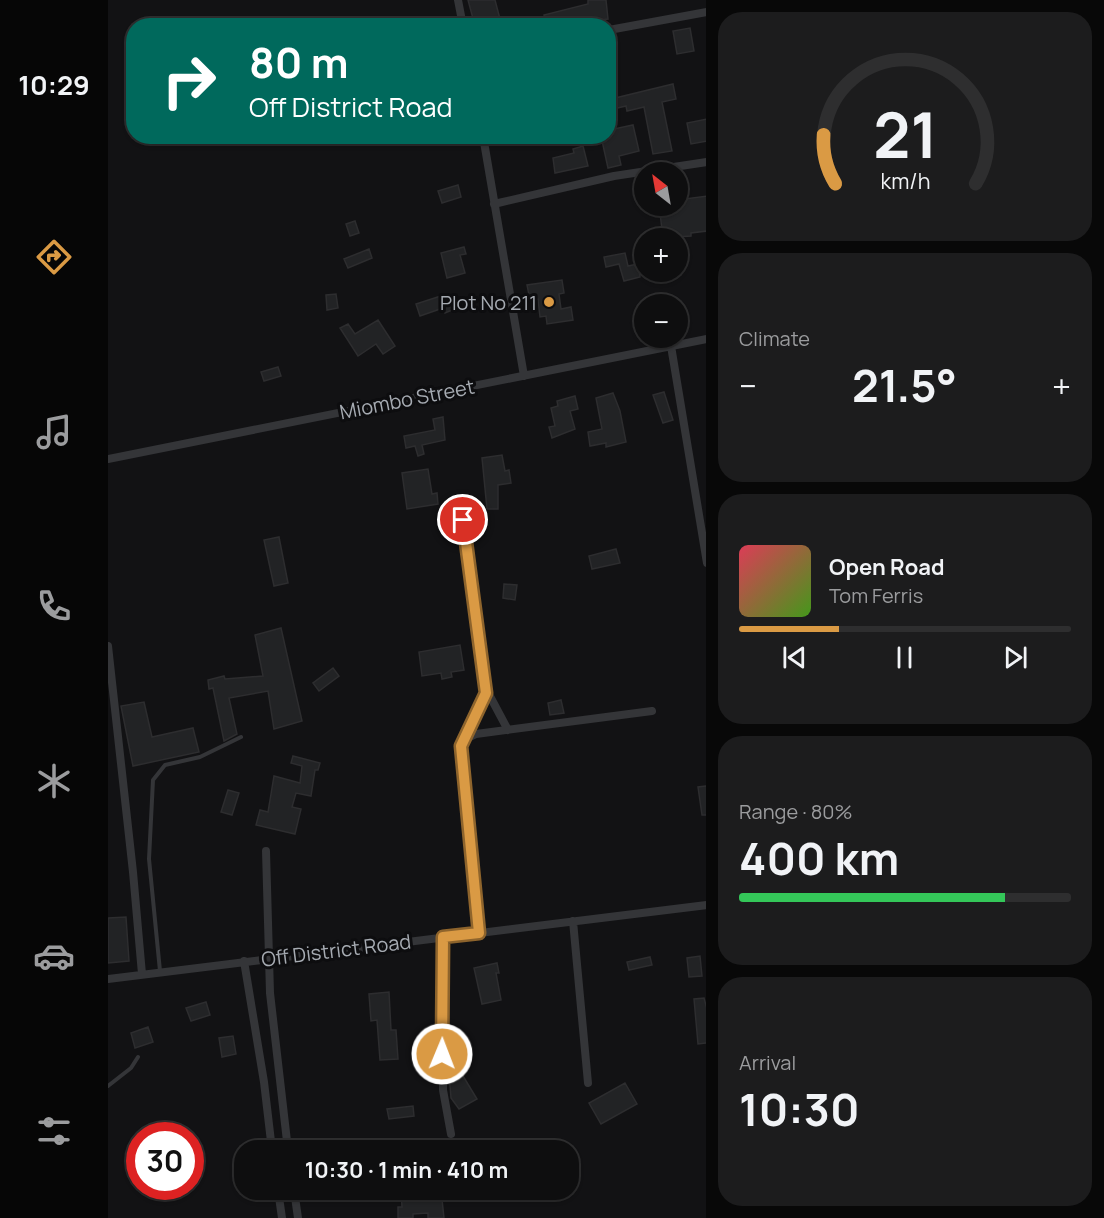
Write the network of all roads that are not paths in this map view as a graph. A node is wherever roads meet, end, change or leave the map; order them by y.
1 (458, 0) edge
2 (706, 12) edge
3 (461, 18) edge
4 (616, 29) edge
5 (484, 144) edge
6 (706, 162) edge
7 (494, 204) junction
8 (706, 339) edge
9 (688, 343) edge
10 (661, 348) edge
11 (671, 348) edge
12 (524, 376) junction
13 (108, 459) edge
14 (463, 520) dead end
15 (706, 563) edge
16 (108, 646) edge
17 (486, 693) junction
18 (652, 711) dead end
19 (508, 730) junction
20 (241, 737) dead end
21 (466, 737) junction
22 (266, 851) dead end
23 (706, 905) edge
24 (573, 921) junction
25 (479, 933) junction
26 (443, 937) junction
27 (270, 958) junction
28 (244, 961) junction
29 (160, 972) junction
30 (142, 974) junction
31 (108, 979) edge
32 (138, 1058) dead end
33 (588, 1083) dead end
34 (108, 1086) edge
35 (451, 1134) dead end
36 (271, 1140) edge
37 (287, 1140) edge
38 (279, 1200) edge
39 (295, 1200) edge
40 (282, 1218) edge
41 (298, 1218) edge

1 - 3 street
2 - 4 street
5 - 7 street
6 - 7 street
7 - 12 street
8 - 9 street, Miombo Street
10 - 12 street, Miombo Street
11 - 15 street
12 - 13 street, Miombo Street
14 - 17 street
16 - 30 street
17 - 19 street
17 - 21 street
18 - 19 street
19 - 21 street
20 - 29 lane
21 - 25 street
22 - 27 street
23 - 24 street, Off District Road
24 - 25 street, Off District Road
24 - 33 street
25 - 26 street, Off District Road
26 - 27 street, Off District Road
26 - 35 street
27 - 28 street, Off District Road
27 - 37 street
28 - 29 street, Off District Road
28 - 36 street
29 - 30 street, Off District Road
30 - 31 street, Off District Road
32 - 34 lane
38 - 40 street
39 - 41 street

